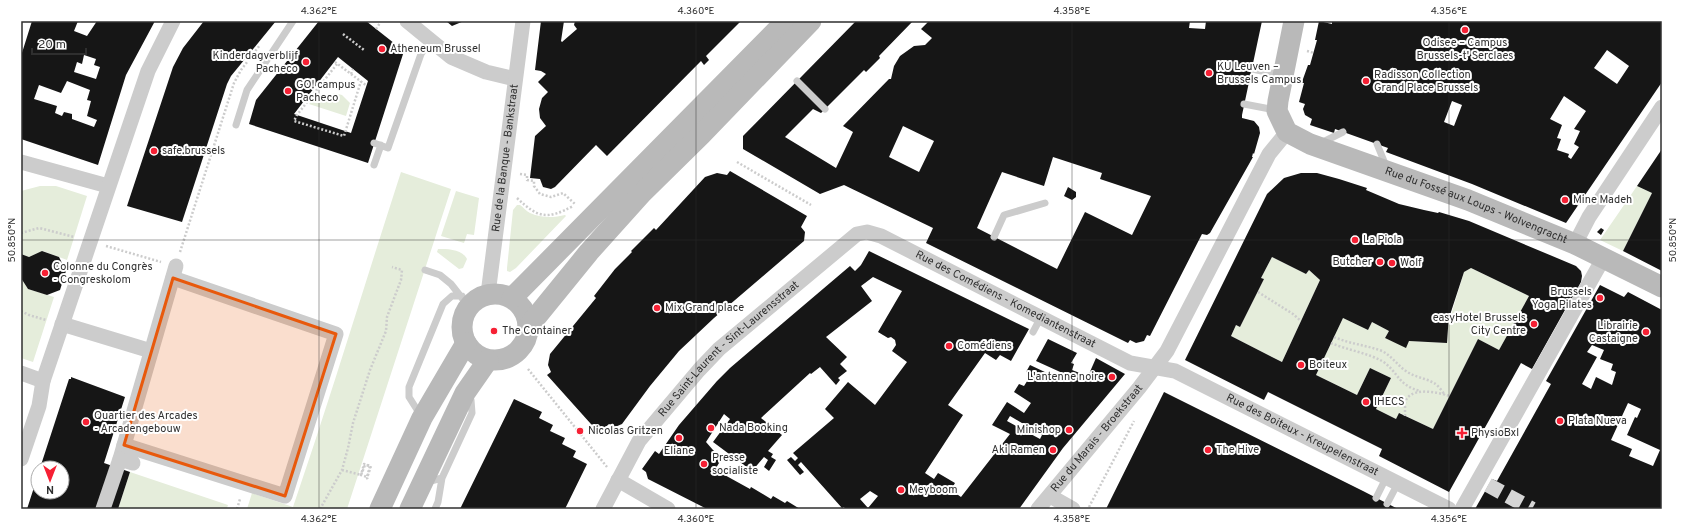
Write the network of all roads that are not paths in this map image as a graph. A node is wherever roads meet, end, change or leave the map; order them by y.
1 (173, 21) edge
2 (293, 21) edge
3 (407, 21) edge
4 (523, 21) edge
5 (786, 21) edge
6 (811, 21) edge
7 (1294, 21) edge
8 (430, 40) junction
9 (1252, 69) dead end
10 (1283, 75) junction
11 (515, 79) junction
12 (797, 82) dead end
13 (1244, 104) dead end
14 (825, 110) dead end
15 (1278, 111) junction
16 (1660, 114) edge
17 (236, 125) dead end
18 (1286, 132) junction
19 (1343, 132) dead end
20 (1377, 144) dead end
21 (1316, 146) junction
22 (21, 162) edge
23 (374, 165) dead end
24 (1388, 172) junction
25 (108, 186) junction
26 (1045, 203) dead end
27 (857, 234) joint
28 (994, 237) dead end
29 (1575, 244) junction
30 (1604, 257) junction
31 (425, 270) dead end
32 (1662, 287) edge
33 (488, 294) junction
34 (512, 298) junction
35 (465, 301) junction
36 (1041, 317) junction
37 (62, 324) junction
38 (528, 327) junction
39 (1033, 332) dead end
40 (466, 343) junction
41 (151, 351) junction
42 (488, 360) junction
43 (1154, 368) junction
44 (21, 373) edge
45 (43, 381) junction
46 (422, 418) junction
47 (125, 456) junction
48 (21, 459) edge
49 (433, 480) junction
50 (618, 480) junction
51 (1392, 481) junction
52 (1050, 496) junction
53 (1376, 498) dead end
54 (1387, 504) dead end
55 (103, 509) edge
56 (380, 509) edge
57 (410, 509) edge
58 (435, 509) edge
59 (603, 509) edge
60 (668, 509) edge
61 (1038, 509) edge
62 (1073, 509) edge
63 (1449, 509) edge
64 (1462, 509) edge

1 - 25 street
2 - 17 lane
3 - 8 street
4 - 11 street, Rue de la Banque - Bankstraat
5 - 34 street
6 - 38 street
7 - 10 street
8 - 11 street
8 - 23 lane
9 - 10 lane
10 - 15 street
11 - 33 street, Rue de la Banque - Bankstraat
12 - 14 lane
13 - 15 lane
15 - 18 street
16 - 29 street
18 - 21 street, Rue du Fossé aux Loups - Wolvengracht
18 - 43 street, Rue du Marais - Broekstraat
19 - 21 lane
20 - 24 lane
21 - 24 street, Rue du Fossé aux Loups - Wolvengracht
22 - 25 street
24 - 29 street, Rue du Fossé aux Loups - Wolvengracht
25 - 37 street
26 - 28 lane
27 - 36 street, Rue des Comédiens - Komediantenstraat
27 - 50 street, Rue Saint-Laurent - Sint-Laurensstraat
29 - 30 street, Rue du Fossé aux Loups - Wolvengracht
30 - 32 street, Rue du Fossé aux Loups - Wolvengracht
30 - 64 street
31 - 35 lane
33 - 34 street
33 - 35 street
34 - 38 street
35 - 40 street
35 - 46 lane
36 - 39 lane
36 - 43 street, Rue des Comédiens - Komediantenstraat
37 - 41 street
37 - 45 street
38 - 42 street
40 - 42 street
40 - 46 street
41 - 47 street
41 - 47 street
42 - 49 street
43 - 51 street, Rue des Boiteux - Kreupelenstraat
43 - 52 street, Rue du Marais - Broekstraat
44 - 45 street
45 - 48 street
46 - 56 street
47 - 55 street
49 - 57 street
49 - 58 lane
50 - 59 street, Rue Saint-Laurent - Sint-Laurensstraat
50 - 60 street
51 - 53 lane
51 - 54 lane
51 - 63 street, Rue des Boiteux - Kreupelenstraat
52 - 61 street, Rue du Marais - Broekstraat
52 - 62 street

